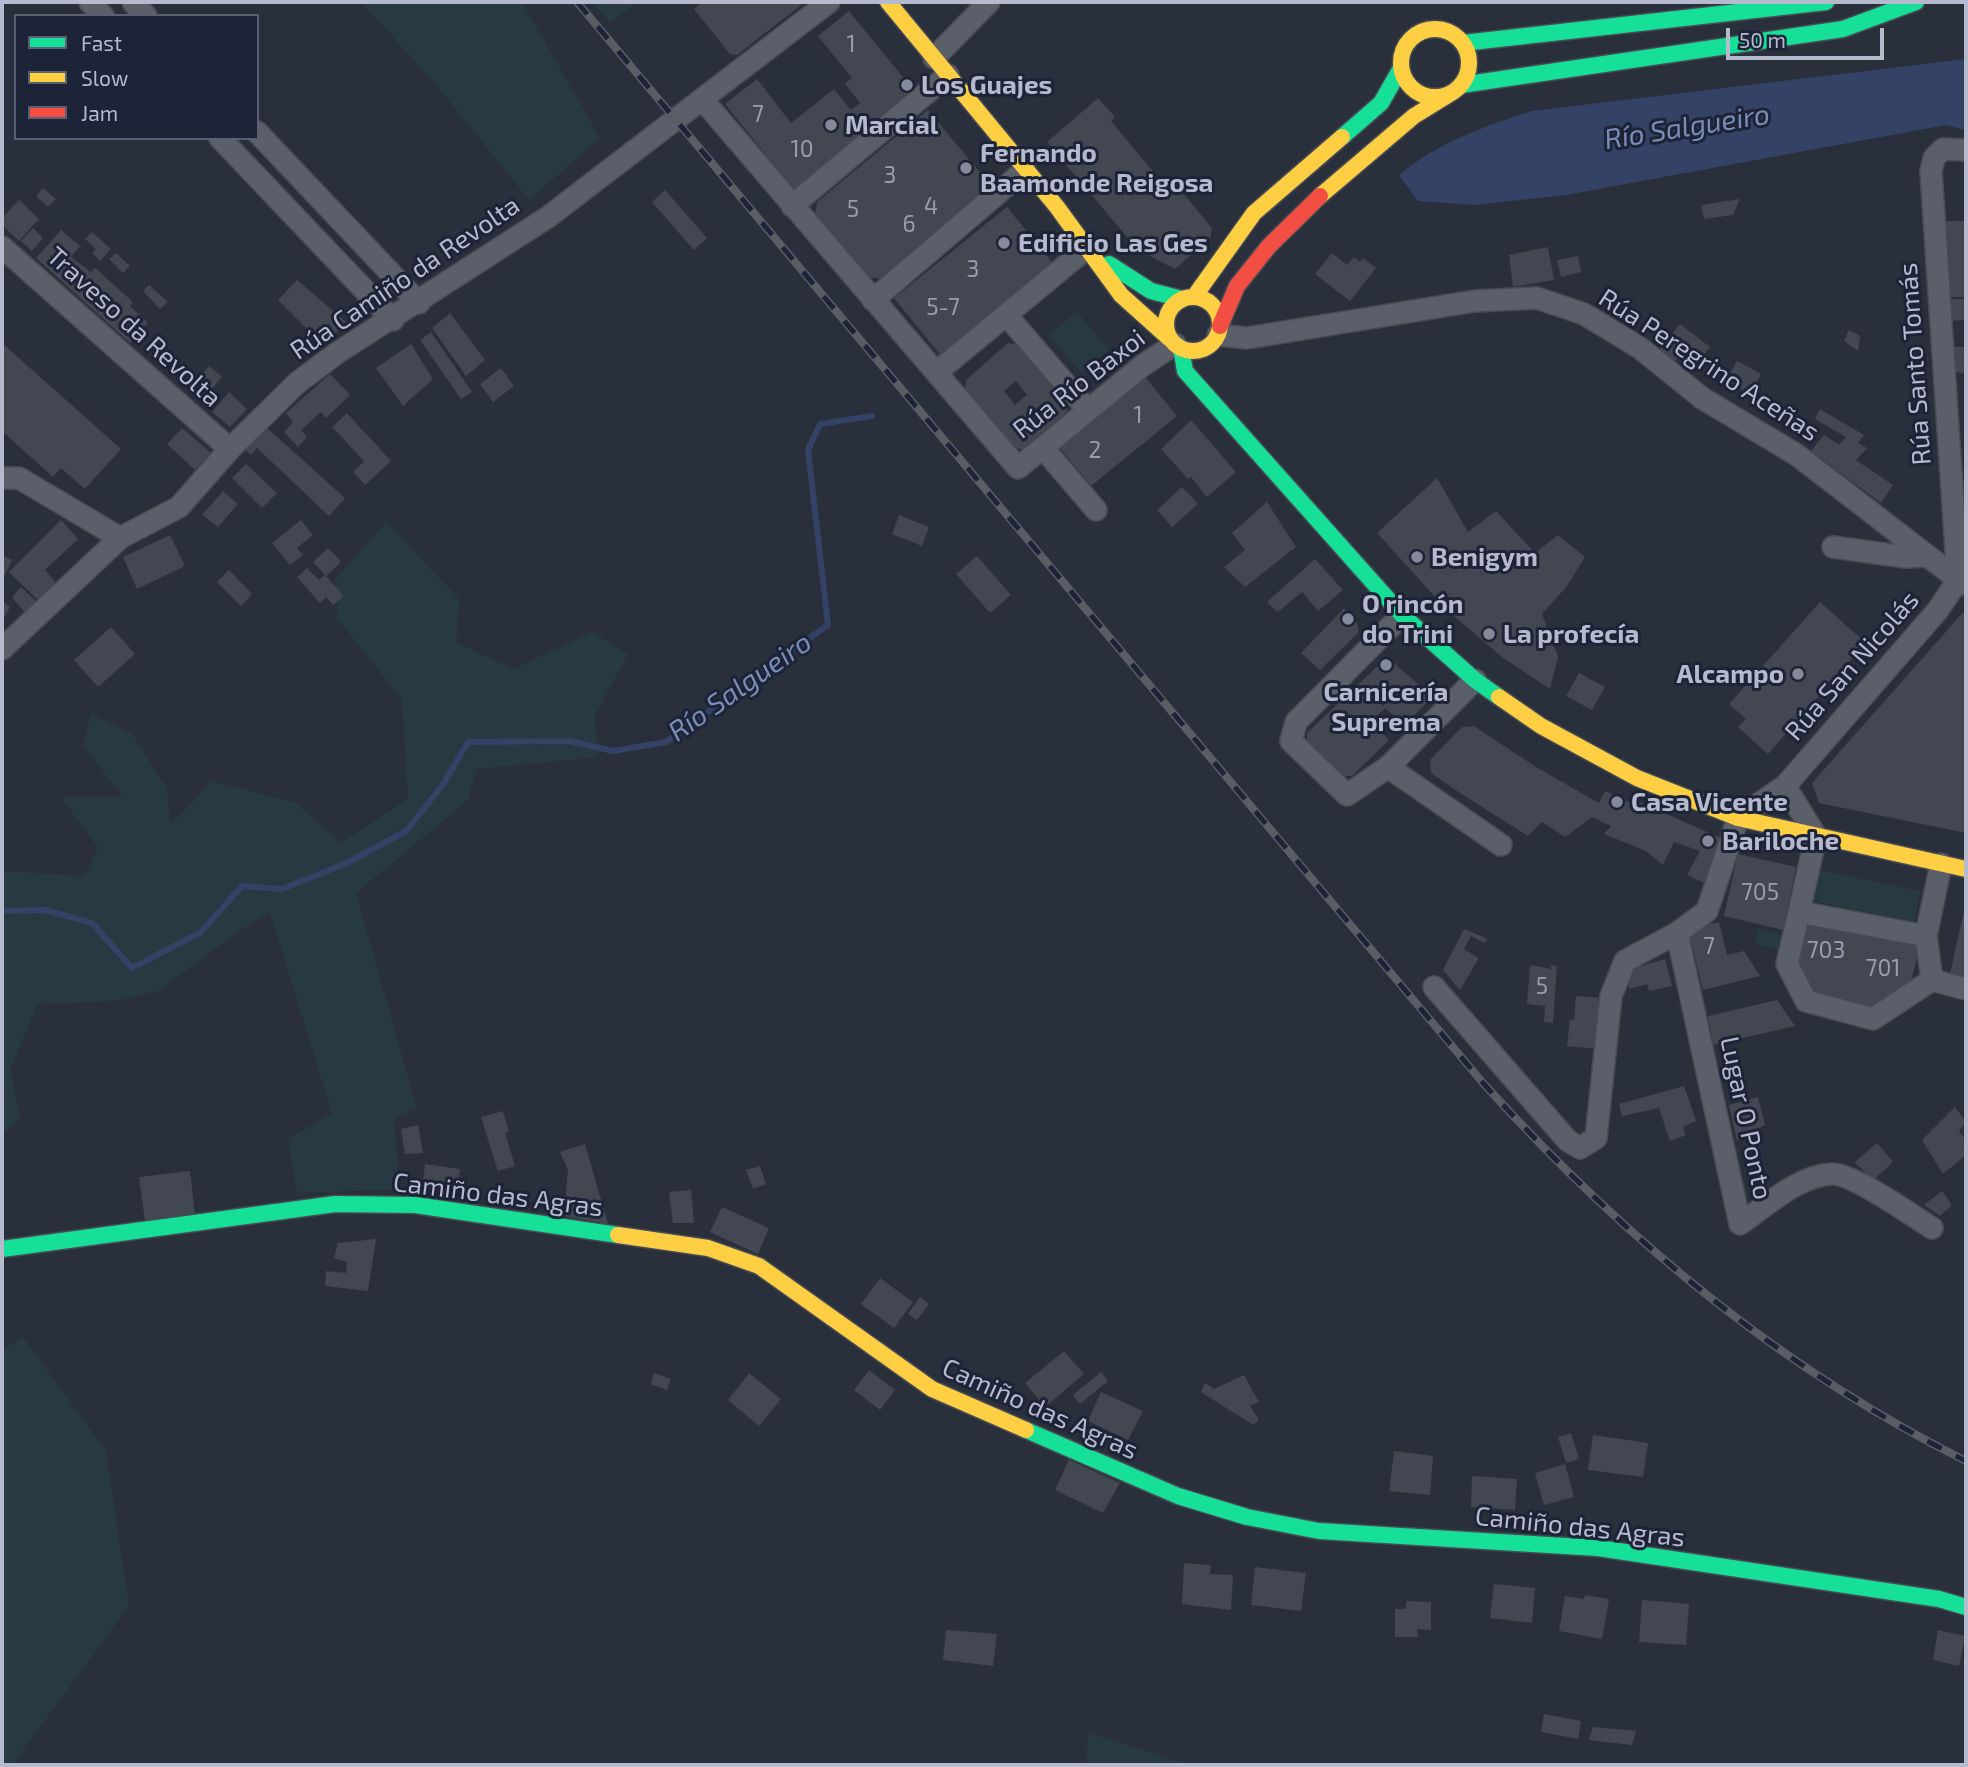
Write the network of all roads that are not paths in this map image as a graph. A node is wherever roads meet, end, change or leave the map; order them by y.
1 (829, 2) edge
2 (888, 2) edge
3 (989, 2) edge
4 (1826, 2) edge
5 (1916, 2) edge
6 (1463, 43) junction
7 (934, 58) junction
8 (1401, 68) junction
9 (948, 75) junction
10 (1457, 89) junction
11 (702, 99) junction
12 (259, 134) edge
13 (222, 140) edge
14 (1966, 150) edge
15 (1025, 170) junction
16 (792, 206) junction
17 (2, 247) edge
18 (1087, 248) junction
19 (1099, 269) junction
20 (1188, 298) junction
21 (873, 300) junction
22 (419, 303) junction
23 (393, 320) junction
24 (1014, 324) junction
25 (1217, 335) junction
26 (1176, 344) junction
27 (1214, 365) dead end
28 (941, 377) junction
29 (1218, 388) dead end
30 (1088, 411) junction
31 (1229, 418) junction
32 (1043, 448) junction
33 (230, 449) junction
34 (2, 478) edge
35 (1096, 510) dead end
36 (120, 538) junction
37 (1833, 547) dead end
38 (1927, 556) junction
39 (1962, 582) edge
40 (1402, 615) junction
41 (2, 649) edge
42 (1475, 680) junction
43 (1388, 767) junction
44 (1785, 786) junction
45 (1738, 818) junction
46 (1816, 836) junction
47 (1501, 845) dead end
48 (1941, 864) junction
49 (1966, 869) edge
50 (1799, 912) junction
51 (1677, 933) junction
52 (1926, 936) junction
53 (1931, 979) junction
54 (1434, 987) dead end
55 (1966, 989) edge
56 (1931, 1228) dead end
57 (2, 1249) edge
58 (1966, 1607) edge

1 - 11 street, Rúa Camiño da Revolta
2 - 7 main road
3 - 7 street
4 - 6 main road
5 - 10 main road
6 - 8 main road
6 - 10 main road
7 - 9 main road
8 - 10 main road
8 - 20 main road
9 - 15 main road
9 - 16 street
10 - 25 main road
11 - 16 street
11 - 22 street, Rúa Camiño da Revolta
12 - 22 street
13 - 23 street
14 - 39 street, Rúa Santo Tomás
15 - 18 main road
15 - 21 street
16 - 21 street
17 - 33 street, Traveso da Revolta
18 - 19 main road
18 - 20 main road
18 - 28 street
19 - 24 street
19 - 26 main road
20 - 25 main road
20 - 26 main road
21 - 28 street
22 - 23 street, Rúa Camiño da Revolta
23 - 33 street, Rúa Camiño da Revolta
24 - 28 street
24 - 30 street
25 - 26 main road
25 - 27 main road
25 - 38 street, Rúa Peregrino Aceñas
26 - 30 street, Rúa Río Baxoi
26 - 31 main road
28 - 32 street, Rúa Río Baxoi
29 - 31 main road
30 - 32 street, Rúa Río Baxoi
31 - 40 main road
32 - 35 street
33 - 36 street, Rúa Camiño da Revolta
34 - 36 street
36 - 41 street, Rúa Camiño da Revolta
37 - 38 street
38 - 39 street, Rúa Peregrino Aceñas
39 - 44 street, Rúa San Nicolás
40 - 42 main road
40 - 43 street
42 - 43 street
42 - 45 main road
43 - 47 street
44 - 45 street, Rúa San Nicolás
44 - 46 street
45 - 46 main road
45 - 51 street
46 - 48 main road
46 - 50 street
48 - 49 main road
48 - 52 street
50 - 52 street
50 - 53 street
51 - 54 street
51 - 56 street, Lugar O Ponto
52 - 53 street
53 - 55 street
57 - 58 main road, Camiño das Agras

